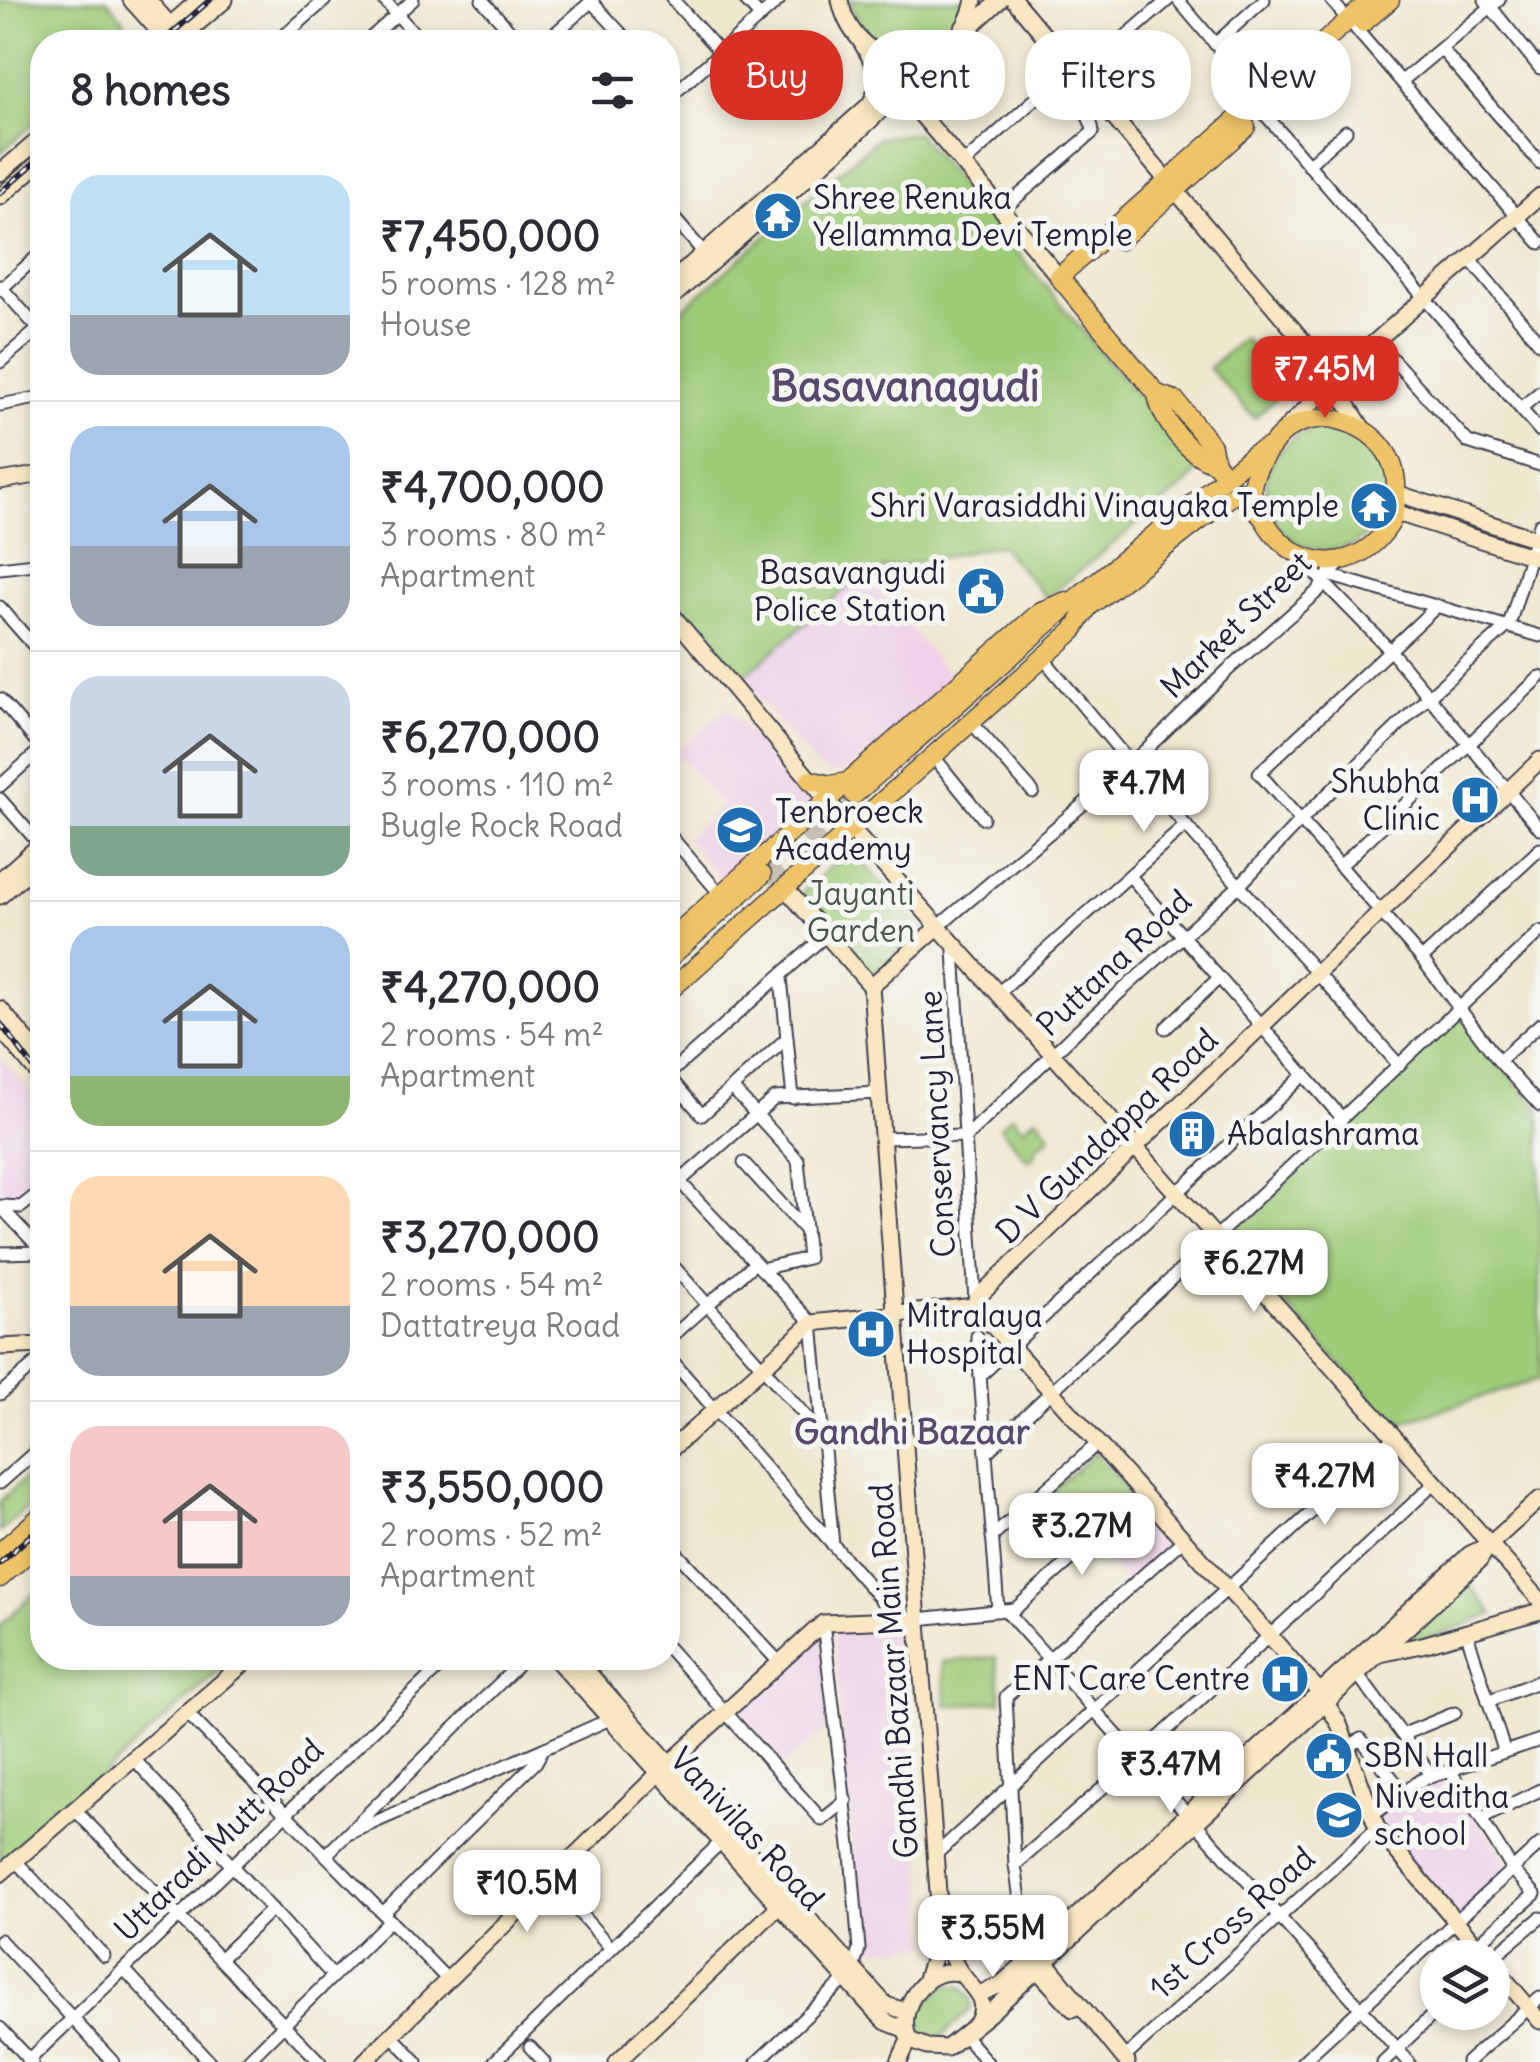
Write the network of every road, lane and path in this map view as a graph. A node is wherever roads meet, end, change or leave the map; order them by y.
1 (131, 0) edge
2 (148, 0) edge
3 (199, 0) edge
4 (225, 0) edge
5 (325, 0) edge
6 (384, 0) edge
7 (414, 0) edge
8 (482, 0) edge
9 (592, 0) edge
10 (673, 0) edge
11 (746, 0) edge
12 (779, 0) edge
13 (828, 0) edge
14 (840, 0) edge
15 (974, 0) edge
16 (1000, 0) edge
17 (1014, 0) edge
18 (1168, 0) edge
19 (1178, 0) edge
20 (1330, 0) edge
21 (1371, 0) edge
22 (1390, 0) edge
23 (1257, 2) edge
24 (1492, 2) edge
25 (397, 15) junction
26 (760, 16) junction
27 (844, 17) junction
28 (1352, 24) junction
29 (162, 30) edge
30 (165, 30) edge
31 (176, 30) edge
32 (182, 30) edge
33 (291, 30) edge
34 (380, 30) edge
35 (411, 30) edge
36 (509, 30) edge
37 (558, 30) edge
38 (618, 30) edge
39 (744, 30) edge
40 (961, 30) edge
41 (966, 30) edge
42 (1040, 30) edge
43 (1133, 30) edge
44 (1229, 30) edge
45 (1345, 30) edge
46 (1211, 39) edge
47 (710, 41) edge
48 (863, 41) edge
49 (1442, 50) junction
50 (710, 60) edge
51 (1540, 68) edge
52 (1402, 81) junction
53 (680, 84) edge
54 (863, 110) edge
55 (871, 120) edge
56 (926, 120) edge
57 (1117, 120) edge
58 (1246, 120) edge
59 (1274, 120) edge
60 (1346, 131) dead end
61 (30, 148) edge
62 (1540, 163) edge
63 (963, 164) junction
64 (1308, 164) junction
65 (30, 171) edge
66 (0, 174) edge
67 (1173, 186) junction
68 (1540, 196) edge
69 (0, 197) edge
70 (1002, 210) junction
71 (1517, 216) junction
72 (680, 225) edge
73 (1540, 243) edge
74 (704, 253) junction
75 (1469, 258) junction
76 (30, 263) edge
77 (680, 274) edge
78 (1063, 282) junction
79 (1, 288) edge
80 (680, 290) edge
81 (1424, 298) junction
82 (30, 318) edge
83 (30, 338) edge
84 (1376, 341) junction
85 (1540, 344) edge
86 (0, 362) edge
87 (1334, 381) junction
88 (1540, 392) edge
89 (30, 400) edge
90 (0, 405) edge
91 (1522, 408) junction
92 (1363, 429) junction
93 (1284, 430) junction
94 (1540, 430) edge
95 (1271, 446) junction
96 (1540, 466) edge
97 (30, 476) edge
98 (1226, 477) junction
99 (0, 481) edge
100 (1395, 503) junction
101 (1264, 519) junction
102 (1538, 534) edge
103 (1296, 555) junction
104 (1535, 557) edge
105 (1344, 560) junction
106 (30, 564) edge
107 (0, 568) edge
108 (1326, 577) junction
109 (1085, 600) junction
110 (0, 607) edge
111 (1436, 607) junction
112 (680, 624) edge
113 (1509, 626) junction
114 (1540, 636) edge
115 (30, 641) edge
116 (1389, 649) junction
117 (1043, 658) junction
118 (1540, 676) edge
119 (1428, 697) junction
120 (0, 699) edge
121 (972, 722) junction
122 (30, 734) edge
123 (1466, 745) junction
124 (934, 757) junction
125 (30, 759) edge
126 (1540, 760) edge
127 (1131, 764) junction
128 (810, 780) junction
129 (0, 786) edge
130 (1506, 790) junction
131 (1032, 792) dead end
132 (855, 794) junction
133 (0, 799) edge
134 (827, 802) junction
135 (983, 818) dead end
136 (1300, 820) junction
137 (1186, 826) junction
138 (1540, 829) edge
139 (852, 830) junction
140 (30, 834) edge
141 (680, 848) edge
142 (1540, 848) edge
143 (30, 857) edge
144 (30, 862) edge
145 (1340, 866) junction
146 (1130, 876) junction
147 (0, 880) edge
148 (773, 883) junction
149 (1240, 885) junction
150 (721, 894) junction
151 (0, 896) edge
152 (1380, 912) junction
153 (940, 926) junction
154 (680, 930) edge
155 (1540, 932) edge
156 (826, 935) junction
157 (1182, 937) junction
158 (957, 946) junction
159 (680, 950) edge
160 (1422, 959) junction
161 (680, 970) edge
162 (1317, 972) junction
163 (781, 978) junction
164 (1219, 978) junction
165 (680, 980) edge
166 (871, 986) junction
167 (998, 993) junction
168 (1460, 1006) junction
169 (0, 1009) edge
170 (1540, 1024) edge
171 (1260, 1026) junction
172 (0, 1028) edge
173 (1166, 1028) dead end
174 (787, 1038) junction
175 (30, 1044) edge
176 (1054, 1056) junction
177 (1499, 1062) junction
178 (30, 1064) edge
179 (680, 1065) edge
180 (1399, 1065) junction
181 (1304, 1074) junction
182 (732, 1088) junction
183 (680, 1089) edge
184 (879, 1093) junction
185 (793, 1098) junction
186 (1540, 1106) edge
187 (756, 1114) junction
188 (1342, 1118) junction
189 (967, 1136) junction
190 (882, 1138) junction
191 (1135, 1147) junction
192 (744, 1163) dead end
193 (680, 1182) joint
194 (1175, 1192) junction
195 (30, 1200) edge
196 (0, 1205) edge
197 (805, 1231) junction
198 (30, 1238) edge
199 (1216, 1238) junction
200 (30, 1252) edge
201 (0, 1254) edge
202 (758, 1266) junction
203 (680, 1274) edge
204 (975, 1303) junction
205 (708, 1305) junction
206 (896, 1315) junction
207 (812, 1324) junction
208 (680, 1330) edge
209 (978, 1336) dead end
210 (30, 1346) edge
211 (0, 1347) edge
212 (1012, 1347) junction
213 (762, 1367) junction
214 (30, 1368) edge
215 (680, 1370) edge
216 (980, 1376) junction
217 (1052, 1392) junction
218 (0, 1394) edge
219 (714, 1410) junction
220 (823, 1436) junction
221 (1393, 1438) junction
222 (680, 1441) edge
223 (1098, 1442) junction
224 (986, 1453) junction
225 (30, 1457) edge
226 (0, 1483) edge
227 (1434, 1484) junction
228 (1144, 1495) junction
229 (1540, 1499) edge
230 (30, 1526) edge
231 (992, 1537) junction
232 (1184, 1539) junction
233 (1489, 1544) junction
234 (833, 1545) junction
235 (30, 1551) edge
236 (0, 1552) edge
237 (680, 1557) edge
238 (0, 1578) edge
239 (1229, 1589) junction
240 (1540, 1600) edge
241 (1002, 1610) junction
242 (1540, 1611) edge
243 (918, 1618) junction
244 (898, 1619) junction
245 (823, 1622) junction
246 (1466, 1631) junction
247 (1270, 1636) junction
248 (1375, 1655) junction
249 (1050, 1659) junction
250 (680, 1661) edge
251 (780, 1663) junction
252 (236, 1670) edge
253 (436, 1670) edge
254 (512, 1670) edge
255 (567, 1670) edge
256 (584, 1670) edge
257 (1356, 1672) junction
258 (1540, 1680) edge
259 (1323, 1696) junction
260 (1488, 1701) junction
261 (1095, 1709) junction
262 (186, 1712) junction
263 (726, 1712) junction
264 (1455, 1713) dead end
265 (610, 1719) junction
266 (1404, 1734) junction
267 (1540, 1740) edge
268 (1348, 1747) junction
269 (543, 1749) junction
270 (1504, 1750) junction
271 (1138, 1757) junction
272 (133, 1758) junction
273 (664, 1769) junction
274 (1450, 1770) junction
275 (1432, 1776) junction
276 (1013, 1786) junction
277 (1540, 1790) edge
278 (1404, 1793) junction
279 (846, 1801) junction
280 (74, 1809) junction
281 (286, 1814) junction
282 (1192, 1816) junction
283 (1481, 1819) junction
284 (1376, 1821) junction
285 (347, 1834) junction
286 (721, 1842) junction
287 (1540, 1844) edge
288 (326, 1855) junction
289 (936, 1856) junction
290 (15, 1860) junction
291 (1015, 1865) junction
292 (232, 1866) junction
293 (1513, 1870) junction
294 (0, 1874) edge
295 (551, 1881) junction
296 (780, 1905) junction
297 (272, 1909) junction
298 (179, 1916) junction
299 (386, 1917) junction
300 (1280, 1918) junction
301 (1540, 1918) edge
302 (1456, 1922) junction
303 (941, 1933) junction
304 (0, 1940) edge
305 (1472, 1940) edge
306 (1499, 1940) edge
307 (1509, 1940) edge
308 (610, 1947) junction
309 (104, 1956) dead end
310 (220, 1959) junction
311 (1037, 1962) junction
312 (124, 1969) junction
313 (849, 1974) junction
314 (961, 1974) junction
315 (333, 1976) junction
316 (448, 1980) junction
317 (1510, 1981) edge
318 (924, 1985) junction
319 (979, 1994) junction
320 (1361, 2009) junction
321 (1536, 2009) edge
322 (904, 2011) junction
323 (73, 2018) junction
324 (283, 2024) junction
325 (1420, 2027) edge
326 (0, 2028) edge
327 (970, 2029) junction
328 (907, 2034) junction
329 (391, 2036) junction
330 (530, 2047) dead end
331 (942, 2049) junction
332 (1397, 2049) junction
333 (1126, 2060) edge
334 (29, 2061) edge
335 (113, 2062) edge
336 (210, 2062) edge
337 (246, 2062) edge
338 (320, 2062) edge
339 (364, 2062) edge
340 (416, 2062) edge
341 (494, 2062) edge
342 (544, 2062) edge
343 (617, 2062) edge
344 (757, 2062) edge
345 (898, 2062) edge
346 (930, 2062) edge
347 (987, 2062) edge
348 (1302, 2062) edge
349 (1383, 2062) edge
350 (1408, 2062) edge
351 (1466, 2062) edge

1 - 29 street
2 - 30 street
3 - 31 street
4 - 32 street
5 - 33 street
6 - 25 street
7 - 25 street
8 - 36 street
9 - 37 street
9 - 38 street
10 - 47 street
11 - 26 street
12 - 26 street
13 - 27 street
14 - 27 street
15 - 40 street
16 - 41 street
17 - 42 street
18 - 43 street
19 - 46 street
20 - 28 street
21 - 28 main road
22 - 28 main road
23 - 44 street
24 - 49 street
24 - 51 street
25 - 34 street
25 - 35 street
26 - 39 street
27 - 48 street
28 - 45 main road
28 - 52 street
49 - 52 street
49 - 62 street
50 - 53 street
52 - 71 street
54 - 74 street
55 - 80 street
56 - 63 street
57 - 67 street
58 - 67 main road
59 - 64 street
60 - 64 street
61 - 66 street
63 - 70 street
63 - 70 street
64 - 81 street
65 - 69 street
67 - 78 main road
67 - 87 street
68 - 71 street
70 - 78 street
71 - 73 street
71 - 75 street
72 - 74 street
74 - 77 street
75 - 81 street
75 - 85 street
76 - 79 street
78 - 98 main road
79 - 82 street
81 - 84 street
81 - 91 street
83 - 86 street
84 - 87 street
84 - 96 street
87 - 92 street
87 - 93 street
88 - 91 street
89 - 90 street
91 - 94 street
92 - 93 main road
92 - 100 main road
93 - 95 main road
95 - 98 main road
95 - 101 main road
97 - 99 street
98 - 101 main road
98 - 109 main road
100 - 102 street
100 - 104 street
100 - 105 main road
101 - 103 main road
102 - 104 street
103 - 105 main road
103 - 108 street
104 - 113 street
105 - 108 street, Market Street
106 - 107 street
108 - 111 street
108 - 116 street
108 - 127 street, Market Street
109 - 117 main road
109 - 132 main road
109 - 132 main road
110 - 115 street
111 - 113 street
111 - 116 street
112 - 128 street
113 - 114 street
113 - 119 street, Puttana Road
116 - 119 street
116 - 136 street
117 - 121 main road
117 - 127 street
118 - 123 street
119 - 123 street
119 - 136 street, Puttana Road
120 - 122 street
121 - 124 main road
121 - 131 street
123 - 130 street
123 - 145 street
124 - 135 street
124 - 139 main road
125 - 129 street
126 - 130 street, D V Gundappa Road
127 - 137 street
127 - 153 street, Market Street
128 - 132 main road
128 - 134 street
130 - 138 street
130 - 152 street, D V Gundappa Road
132 - 134 main road
133 - 140 street
134 - 139 street
134 - 150 main road
136 - 145 street
136 - 149 street, Puttana Road
137 - 146 street
137 - 149 street
139 - 148 main road
139 - 153 street
141 - 150 street
142 - 160 street
143 - 147 street
144 - 151 street
145 - 152 street
146 - 157 street
146 - 167 street
148 - 156 street
148 - 159 main road
148 - 161 main road
148 - 165 main road
149 - 157 street, Puttana Road
149 - 162 street
150 - 154 main road
152 - 160 street
152 - 162 street, D V Gundappa Road
153 - 158 street
153 - 166 street
155 - 168 street
156 - 163 street
156 - 166 street
157 - 164 street
157 - 176 street, Puttana Road
158 - 167 street
158 - 189 street, Conservancy Lane
160 - 168 street
162 - 171 street, D V Gundappa Road
162 - 180 street
163 - 174 street
163 - 179 street
164 - 171 street
164 - 173 street
166 - 184 street, Gandhi Bazaar Main Road
167 - 176 street
168 - 177 street
168 - 180 street
169 - 175 street
170 - 177 street
171 - 181 street
171 - 191 street, D V Gundappa Road
172 - 178 street
174 - 182 street
174 - 185 street
176 - 189 street, Puttana Road
176 - 191 street
177 - 186 street
180 - 188 street
181 - 188 street
181 - 194 street
182 - 183 street
182 - 187 street
184 - 185 street
184 - 190 street, Gandhi Bazaar Main Road
185 - 187 street
187 - 193 street
187 - 197 street
188 - 199 street
189 - 190 street
189 - 204 street, Conservancy Lane
190 - 206 street, Gandhi Bazaar Main Road
191 - 194 street
191 - 204 street, D V Gundappa Road
192 - 197 street
193 - 202 street
194 - 199 street
194 - 212 street
195 - 196 street
196 - 198 street
197 - 202 street
199 - 217 street
199 - 221 street
200 - 201 street
202 - 205 street
202 - 207 street
203 - 205 street
204 - 206 street
204 - 212 street
205 - 208 street
205 - 213 street
206 - 207 street
206 - 243 street, Gandhi Bazaar Main Road
207 - 213 street
207 - 220 street
209 - 216 street
210 - 211 street
212 - 216 street
212 - 217 street
213 - 219 street
213 - 220 street
214 - 218 street
215 - 219 street
216 - 224 street
217 - 223 street
217 - 224 street
219 - 222 street
219 - 234 street
220 - 234 street
221 - 227 street
221 - 239 street
223 - 228 street
223 - 231 street
224 - 231 street
225 - 226 street
227 - 233 street
227 - 247 street
228 - 232 street
228 - 241 street
229 - 233 street
230 - 236 main road
231 - 241 street
232 - 239 street
232 - 249 street
233 - 240 street
233 - 248 street
233 - 259 street
234 - 244 street
235 - 238 main road
237 - 251 street
239 - 247 street
239 - 261 street
241 - 243 street
241 - 249 street
242 - 246 street
243 - 244 street
243 - 289 street, Gandhi Bazaar Main Road
244 - 245 street
245 - 251 street
245 - 279 street
246 - 248 street
246 - 260 street
247 - 259 street
247 - 271 street
248 - 257 street
249 - 261 street
249 - 276 street
250 - 263 street
251 - 263 street
252 - 262 street
253 - 281 street, Uttaradi Mutt Road
254 - 285 street
255 - 265 street, Vanivilas Road
256 - 273 street, Vanivilas Road
257 - 259 street
257 - 266 street
258 - 260 street
259 - 268 street
259 - 282 street
260 - 270 street
261 - 271 street
261 - 276 street
262 - 272 street
262 - 281 street
263 - 273 street
263 - 279 street
264 - 266 street
265 - 269 street
265 - 273 street, Vanivilas Road
266 - 275 street
267 - 270 street, 1st Cross Road
268 - 278 street
268 - 284 street
269 - 285 street
269 - 299 street
270 - 274 street, 1st Cross Road
271 - 282 street
271 - 291 street
272 - 280 street
272 - 292 street
273 - 286 street, Vanivilas Road
273 - 295 street
273 - 313 street, Vanivilas Road
274 - 275 street, 1st Cross Road
274 - 283 street
275 - 278 street, 1st Cross Road
276 - 289 street
276 - 291 street
277 - 283 street
278 - 284 street, 1st Cross Road
279 - 313 street
280 - 290 street
280 - 298 street
281 - 288 street
281 - 292 street, Uttaradi Mutt Road
282 - 300 street
282 - 311 street
283 - 293 street
284 - 300 street, 1st Cross Road
284 - 302 street
285 - 288 street
286 - 296 street, Vanivilas Road
286 - 308 street
287 - 293 street
288 - 299 street
289 - 303 street, Gandhi Bazaar Main Road
290 - 294 street
290 - 309 street
291 - 311 street
292 - 297 street
292 - 298 street, Uttaradi Mutt Road
293 - 302 street
293 - 306 street
295 - 308 street
295 - 316 street
296 - 313 street, Vanivilas Road
296 - 343 street
297 - 310 street
297 - 315 street
298 - 310 street
298 - 312 street, Uttaradi Mutt Road
299 - 315 street
299 - 316 street
300 - 320 street
300 - 333 street, 1st Cross Road
301 - 307 street
302 - 305 street
302 - 320 street
303 - 314 street
303 - 318 street
304 - 323 street
308 - 341 street
310 - 324 street
311 - 319 street
311 - 327 street
311 - 333 street
312 - 323 street, Uttaradi Mutt Road
312 - 336 street
313 - 322 street
313 - 328 street, Vanivilas Road
313 - 344 street
314 - 318 street
314 - 319 street
315 - 324 street
316 - 329 street
317 - 321 street
318 - 322 street
319 - 327 street
320 - 332 street
320 - 348 street
321 - 351 street
322 - 328 street
323 - 334 street, Uttaradi Mutt Road
323 - 335 street
324 - 337 street
324 - 338 street
325 - 332 street
326 - 334 street
327 - 331 street
327 - 347 street
328 - 331 street
328 - 345 street
329 - 339 street
329 - 340 street
330 - 342 street
331 - 346 street
332 - 349 street
332 - 350 street

